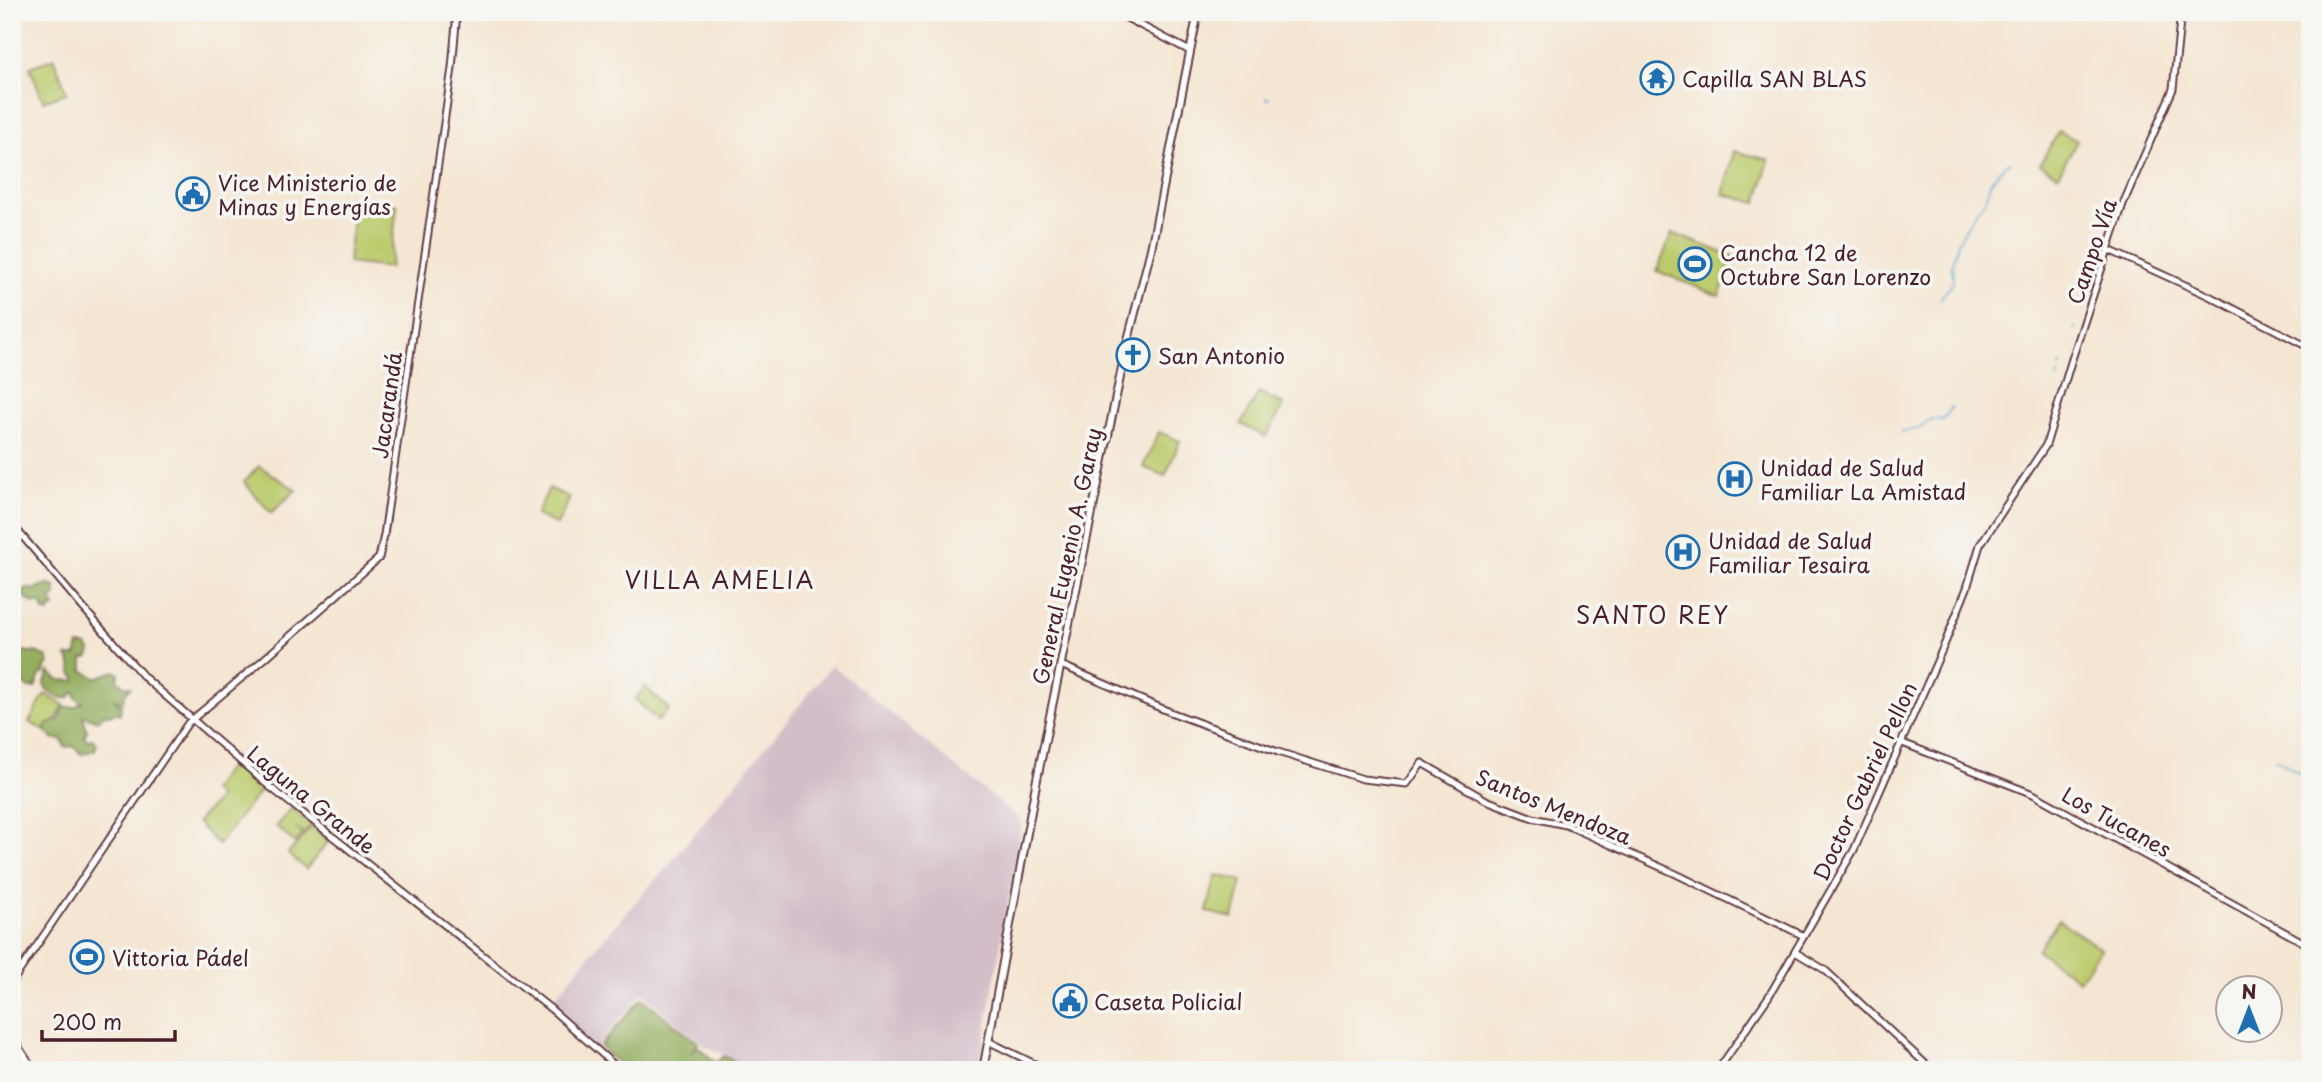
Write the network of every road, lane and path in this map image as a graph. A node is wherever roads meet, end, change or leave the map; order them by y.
1 (457, 12) edge
2 (1115, 12) edge
3 (1198, 12) edge
4 (2181, 12) edge
5 (1190, 51) junction
6 (2109, 250) junction
7 (2310, 348) edge
8 (2010, 503) joint
9 (12, 524) edge
10 (1061, 665) junction
11 (193, 720) junction
12 (1900, 742) junction
13 (1804, 936) junction
14 (2310, 946) edge
15 (1795, 953) junction
16 (12, 982) edge
17 (12, 1038) edge
18 (988, 1041) junction
19 (12, 1050) edge
20 (25, 1070) edge
21 (33, 1070) edge
22 (620, 1070) edge
23 (983, 1070) edge
24 (1047, 1070) edge
25 (1718, 1070) edge
26 (1932, 1070) edge

1 - 11 street, Jacarandá
2 - 5 street
3 - 5 main road, General Eugenio A. Garay
4 - 6 street, Campo Vía
5 - 10 main road, General Eugenio A. Garay
6 - 7 street
6 - 8 street, Campo Vía
8 - 12 street, Doctor Gabriel Pellon
9 - 11 street, Laguna Grande
10 - 13 street, Santos Mendoza
10 - 18 main road, General Eugenio A. Garay
11 - 16 street, Jacarandá
11 - 22 street, Laguna Grande
12 - 13 street, Doctor Gabriel Pellon
12 - 14 street, Los Tucanes
13 - 15 street, Doctor Gabriel Pellon
15 - 25 street, Doctor Gabriel Pellon
15 - 26 street
17 - 21 highway
18 - 23 main road, General Eugenio A. Garay
18 - 24 street
19 - 20 highway

